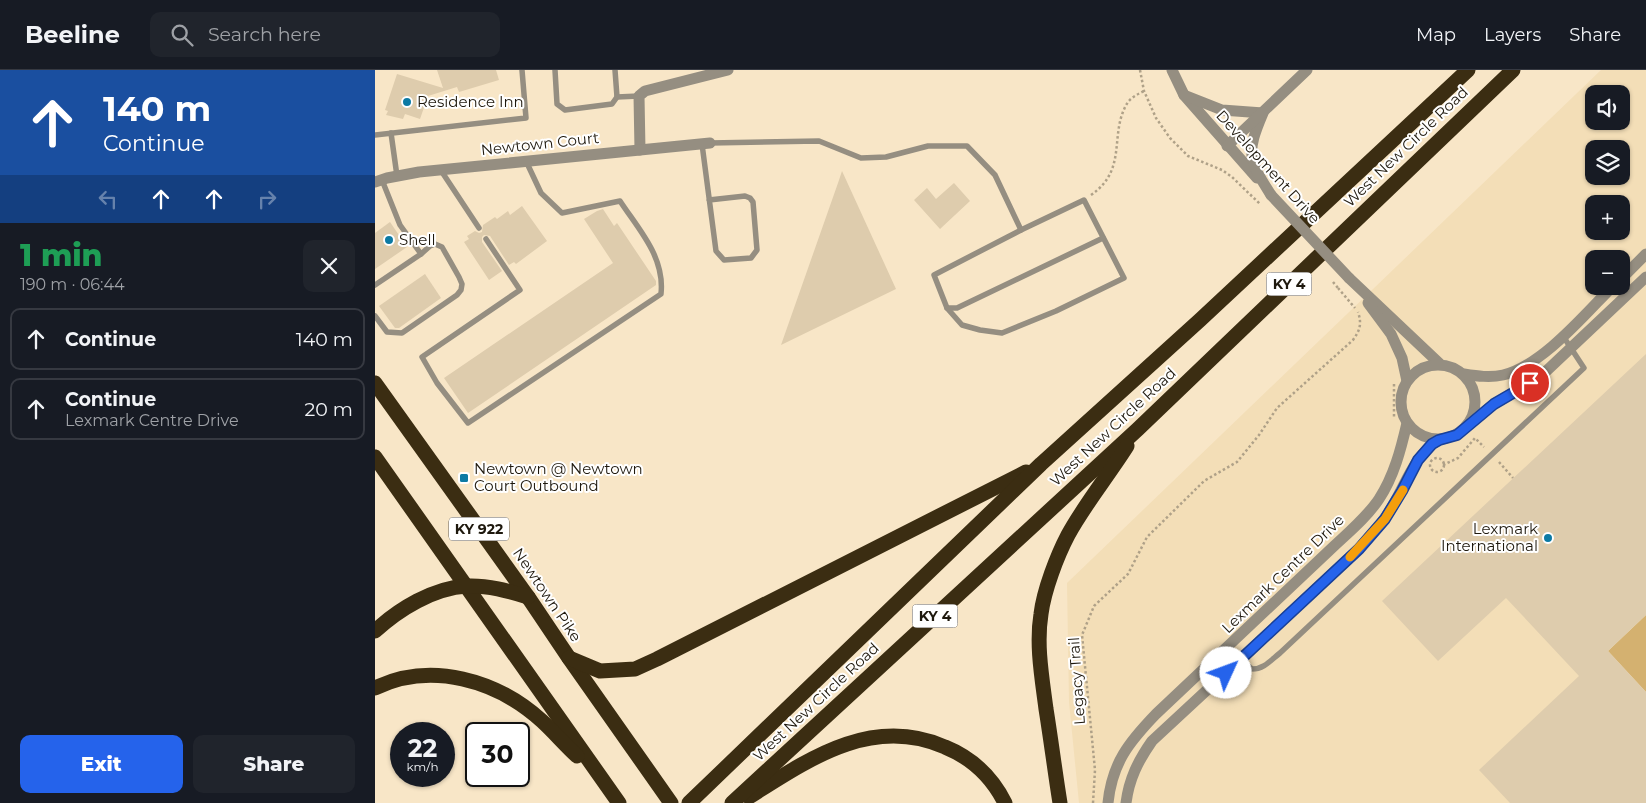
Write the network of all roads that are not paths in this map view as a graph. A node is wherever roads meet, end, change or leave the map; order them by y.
1 (522, 70) edge
2 (555, 70) edge
3 (615, 70) edge
4 (728, 70) edge
5 (1172, 70) edge
6 (1307, 70) edge
7 (1468, 70) edge
8 (1513, 70) edge
9 (1185, 95) junction
10 (639, 96) junction
11 (617, 98) junction
12 (1263, 113) junction
13 (391, 133) junction
14 (375, 135) edge
15 (706, 143) junction
16 (1227, 146) junction
17 (641, 150) junction
18 (526, 161) junction
19 (440, 169) junction
20 (397, 176) junction
21 (378, 181) edge
22 (1271, 194) junction
23 (709, 200) junction
24 (479, 228) dead end
25 (1021, 230) junction
26 (1103, 238) junction
27 (486, 239) dead end
28 (421, 254) junction
29 (1646, 254) edge
30 (1630, 270) edge
31 (1646, 277) edge
32 (1349, 278) junction
33 (375, 285) edge
34 (1604, 295) edge
35 (947, 308) junction
36 (375, 316) edge
37 (1563, 336) junction
38 (1572, 348) junction
39 (1440, 364) junction
40 (1464, 374) junction
41 (1407, 381) junction
42 (375, 383) edge
43 (1407, 423) junction
44 (1470, 423) junction
45 (1138, 428) junction
46 (1439, 440) junction
47 (375, 457) edge
48 (1041, 464) junction
49 (466, 586) junction
50 (528, 596) junction
51 (375, 631) edge
52 (1227, 647) junction
53 (569, 658) junction
54 (1240, 659) junction
55 (375, 688) edge
56 (603, 781) junction
57 (619, 803) edge
58 (671, 803) edge
59 (689, 803) edge
60 (732, 803) edge
61 (739, 803) edge
62 (1005, 803) edge
63 (1060, 803) edge
64 (1108, 803) edge
65 (1126, 803) edge

1 - 13 lane
2 - 11 lane
3 - 11 lane
4 - 10 street
5 - 9 street, Development Drive
6 - 12 street
7 - 48 highway, West New Circle Road / KY 4
8 - 45 highway, West New Circle Road / KY 4
9 - 12 street
9 - 16 street, Development Drive
10 - 11 lane
10 - 17 street
12 - 16 street
12 - 22 street
13 - 14 lane
13 - 20 lane
15 - 17 street, Newtown Court
15 - 23 lane
15 - 25 lane
16 - 22 street, Development Drive
17 - 18 street, Newtown Court
18 - 19 street, Newtown Court
18 - 27 lane
19 - 20 street, Newtown Court
19 - 24 lane
20 - 21 street, Newtown Court
21 - 28 lane
22 - 32 street, Development Drive, bridge
23 - 23 lane
25 - 26 lane
25 - 35 lane
26 - 35 lane
26 - 35 lane
28 - 33 lane
28 - 36 lane
29 - 30 street
31 - 38 street
32 - 39 street, Development Drive
32 - 41 street, Development Drive
34 - 37 street
37 - 38 lane
37 - 40 street
38 - 44 street
38 - 54 lane
39 - 40 street
39 - 41 street
40 - 44 street
41 - 43 street
42 - 50 highway, Newtown Pike / KY 922
43 - 46 street
43 - 52 street, Lexmark Centre Drive
44 - 46 street
45 - 60 highway, West New Circle Road / KY 4
45 - 63 highway
46 - 54 street
47 - 49 highway, KY 922
48 - 53 highway
48 - 59 highway, West New Circle Road / KY 4
49 - 50 highway
49 - 51 highway
49 - 56 highway, KY 922
50 - 53 highway, Newtown Pike / KY 922
52 - 54 lane
52 - 64 street, Lexmark Centre Drive
53 - 58 highway, Newtown Pike / KY 922
54 - 65 street
55 - 56 highway
56 - 57 highway, KY 922
61 - 62 highway

